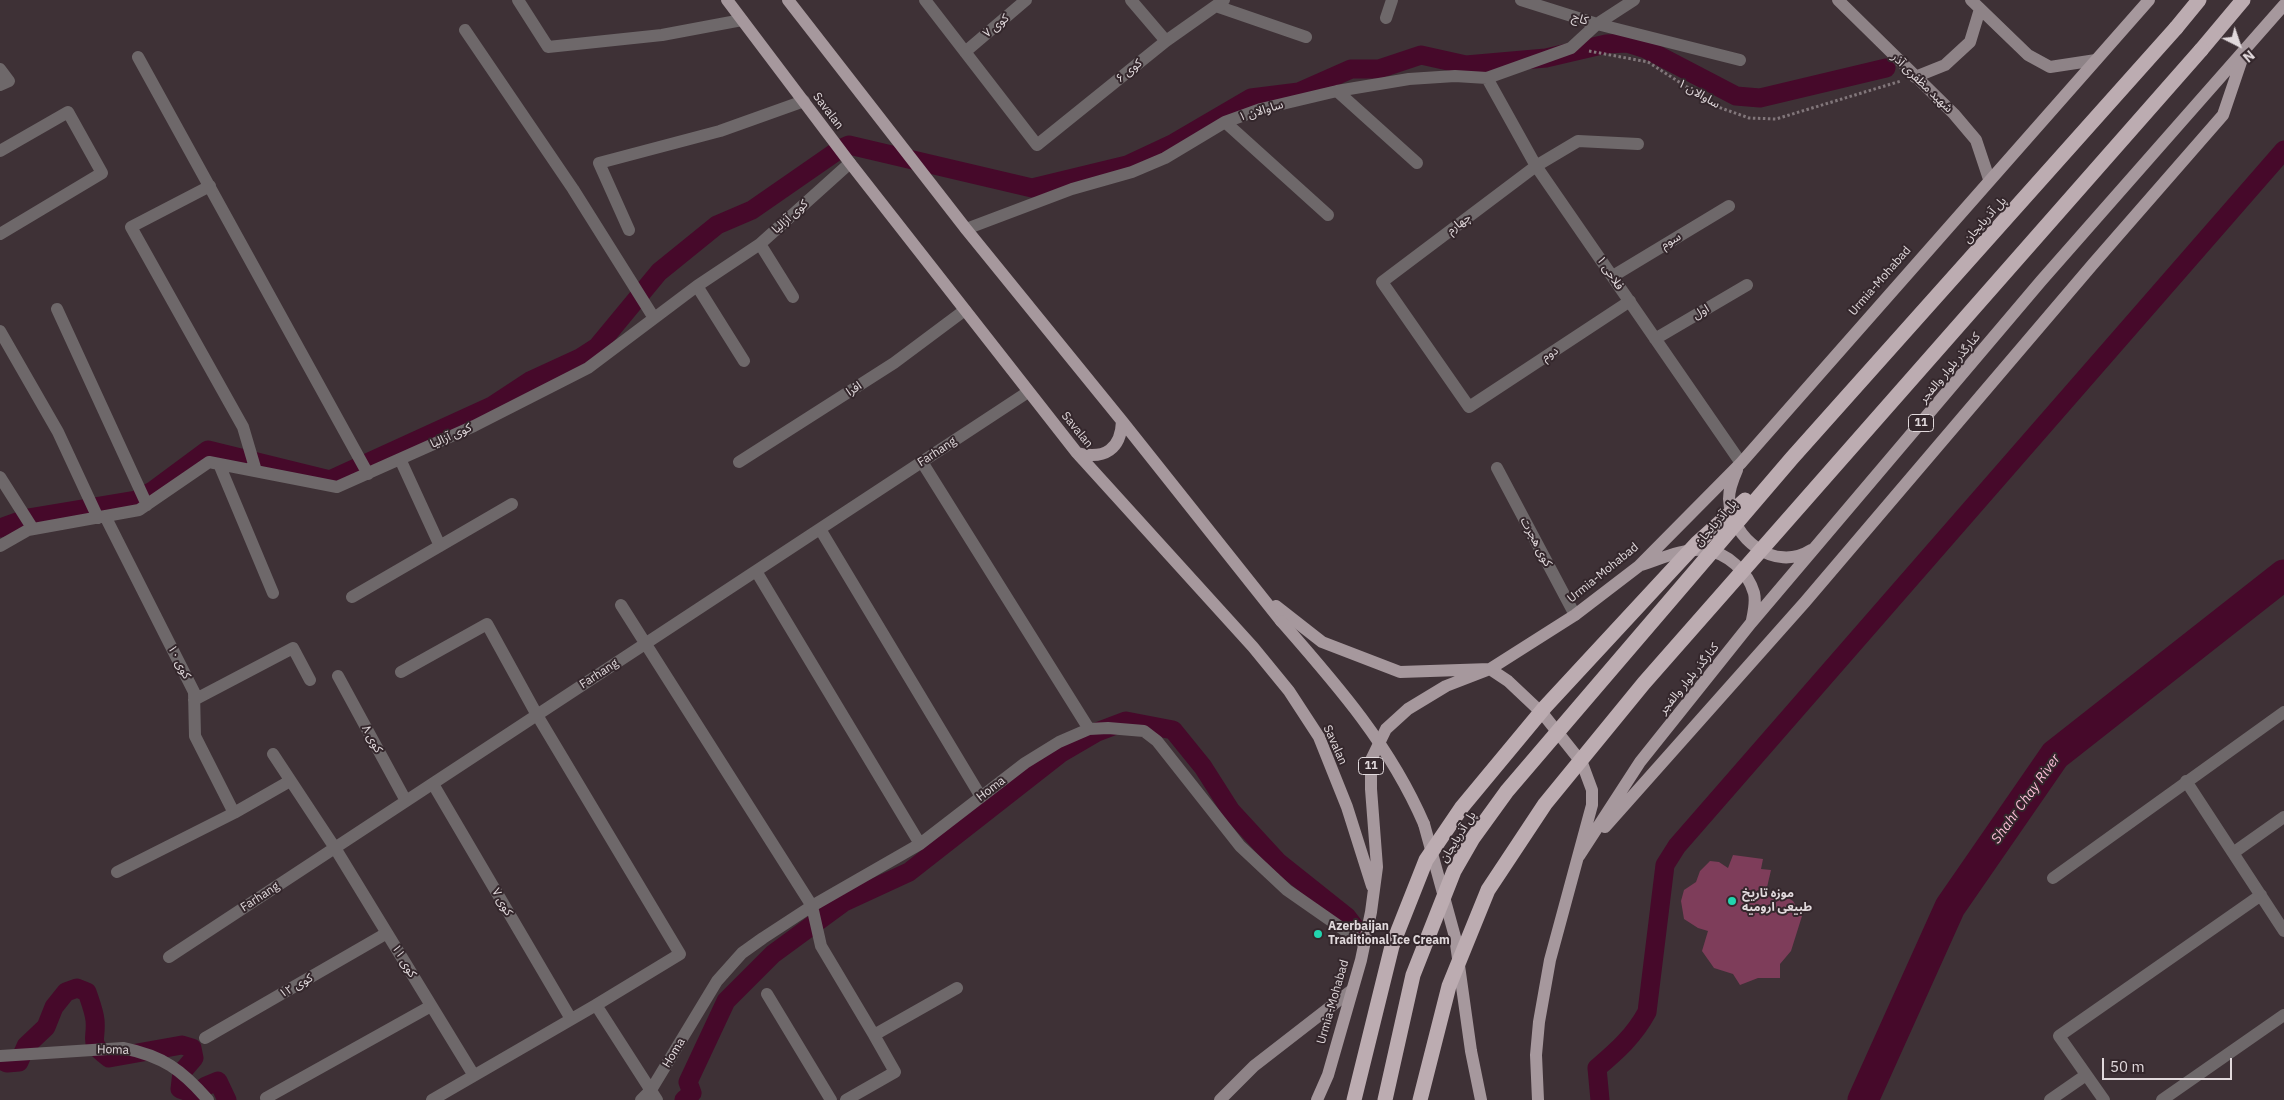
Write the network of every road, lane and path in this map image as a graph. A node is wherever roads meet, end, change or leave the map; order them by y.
1 (518, 0) edge
2 (726, 0) edge
3 (788, 0) edge
4 (925, 0) edge
5 (1026, 0) edge
6 (1131, 0) edge
7 (1392, 0) edge
8 (1521, 0) edge
9 (1634, 0) edge
10 (1838, 0) edge
11 (2148, 0) edge
12 (2200, 0) edge
13 (2244, 0) edge
14 (1220, 3) edge
15 (1975, 5) edge
16 (2284, 5) edge
17 (1386, 18) dead end
18 (742, 20) junction
19 (1596, 24) junction
20 (465, 30) dead end
21 (1306, 37) dead end
22 (1166, 41) junction
23 (1571, 48) junction
24 (2245, 50) junction
25 (966, 52) junction
26 (138, 57) dead end
27 (1740, 60) dead end
28 (2096, 60) junction
29 (0, 69) edge
30 (1915, 77) junction
31 (1487, 78) junction
32 (0, 85) edge
33 (1337, 91) junction
34 (804, 101) junction
35 (1225, 122) junction
36 (1638, 144) dead end
37 (0, 151) edge
38 (850, 163) junction
39 (1417, 163) dead end
40 (1536, 166) junction
41 (1990, 179) junction
42 (210, 186) junction
43 (1729, 206) dead end
44 (1328, 215) dead end
45 (966, 229) junction
46 (629, 230) dead end
47 (0, 234) edge
48 (760, 244) junction
49 (1613, 276) junction
50 (1747, 285) dead end
51 (697, 286) junction
52 (793, 297) dead end
53 (1630, 301) junction
54 (57, 309) dead end
55 (965, 310) junction
56 (654, 318) junction
57 (0, 332) edge
58 (1655, 339) junction
59 (744, 361) dead end
60 (1028, 392) junction
61 (1470, 407) joint
62 (1122, 420) junction
63 (1077, 454) junction
64 (1792, 458) junction
65 (400, 459) junction
66 (739, 462) dead end
67 (922, 462) junction
68 (1741, 463) junction
69 (219, 464) junction
70 (1497, 468) dead end
71 (256, 471) junction
72 (368, 474) junction
73 (0, 477) edge
74 (512, 504) dead end
75 (148, 505) junction
76 (101, 517) junction
77 (33, 529) junction
78 (820, 529) junction
79 (1820, 544) junction
80 (0, 546) edge
81 (440, 546) junction
82 (1639, 566) junction
83 (756, 571) junction
84 (273, 593) dead end
85 (1260, 593) junction
86 (352, 597) dead end
87 (621, 604) dead end
88 (1575, 615) junction
89 (1752, 622) junction
90 (645, 644) junction
91 (1490, 669) junction
92 (401, 672) dead end
93 (338, 676) dead end
94 (310, 680) dead end
95 (194, 700) junction
96 (2284, 712) edge
97 (536, 715) junction
98 (1090, 729) junction
99 (273, 754) dead end
100 (290, 781) junction
101 (2186, 781) junction
102 (432, 784) junction
103 (981, 797) junction
104 (406, 801) junction
105 (234, 813) junction
106 (2284, 817) edge
107 (920, 844) junction
108 (335, 848) junction
109 (2233, 853) junction
110 (1579, 856) junction
111 (117, 872) dead end
112 (2053, 878) dead end
113 (1373, 892) junction
114 (2261, 895) junction
115 (812, 906) junction
116 (2283, 927) edge
117 (387, 933) junction
118 (1363, 944) junction
119 (169, 957) dead end
120 (957, 988) dead end
121 (1352, 990) junction
122 (767, 994) dead end
123 (596, 1005) junction
124 (431, 1006) junction
125 (2284, 1015) edge
126 (571, 1019) junction
127 (874, 1035) junction
128 (205, 1038) dead end
129 (0, 1056) edge
130 (473, 1074) junction
131 (2086, 1075) junction
132 (654, 1095) edge
133 (266, 1098) dead end
134 (208, 1100) edge
135 (432, 1100) edge
136 (641, 1100) edge
137 (831, 1100) edge
138 (846, 1100) edge
139 (1220, 1100) edge
140 (1317, 1100) edge
141 (1354, 1100) edge
142 (1385, 1100) edge
143 (1420, 1100) edge
144 (1481, 1100) edge
145 (1538, 1100) edge
146 (2050, 1100) edge
147 (2104, 1100) edge
148 (2162, 1100) edge

1 - 18 street
2 - 18 main road, Savalan
3 - 45 main road
4 - 25 street
5 - 25 street, کوی ۷
6 - 22 street
7 - 17 street
8 - 19 street, کاج
9 - 19 street, کاج
10 - 30 main road, شهید مظفری آذر
11 - 28 main road
12 - 64 highway, پل آذربایجان, bridge
13 - 143 highway, bridge
14 - 21 street
14 - 22 street, کوی ۶
15 - 28 main road
15 - 30 main road
16 - 24 main road, کنارگذر بلوار والفجر / 11
18 - 34 main road, Savalan
19 - 23 street, ساوالان ۱
19 - 27 street
20 - 56 street
22 - 25 street, کوی ۶
23 - 30 path, ساوالان ۱
23 - 31 street, ساوالان ۱
24 - 79 main road, کنارگذر بلوار والفجر / 11
24 - 110 main road
26 - 42 street
28 - 41 main road, Urmia-Mohabad / 11
29 - 32 street
30 - 41 main road, شهید مظفری آذر
31 - 33 street, ساوالان ۱
31 - 40 street, فلاحی ۱
33 - 35 street, ساوالان ۱
33 - 39 street
34 - 38 main road, Savalan
34 - 46 street
35 - 44 street
35 - 45 street, ساوالان ۱
36 - 40 street, چهارم
37 - 47 street
38 - 48 street, کوی آزالیا
38 - 55 main road, Savalan
40 - 49 street, فلاحی ۱
40 - 61 street, چهارم
41 - 68 main road, Urmia-Mohabad / 11
42 - 71 street
42 - 72 street
43 - 49 street, سوم
45 - 62 main road
48 - 51 street, کوی آزالیا
48 - 52 street
49 - 53 street, فلاحی ۱
50 - 58 street, اول
51 - 56 street, کوی آزالیا
51 - 59 street
53 - 58 street, فلاحی ۱
53 - 61 street, دوم
54 - 75 street
55 - 60 main road, Savalan
55 - 66 street, افرا
56 - 65 street, کوی آزالیا
57 - 76 street, کوی ۱۰
58 - 68 street, فلاحی ۱
60 - 63 main road, Savalan
60 - 67 street, Farhang
62 - 63 main road
62 - 85 main road
63 - 113 main road, Savalan
64 - 141 highway, bridge
64 - 142 highway, پل آذربایجان, bridge
65 - 72 street, کوی آزالیا
65 - 81 street
67 - 78 street, Farhang
67 - 98 street
68 - 79 main road
68 - 82 main road, Urmia-Mohabad / 11
69 - 71 street, کوی آزالیا
69 - 75 street, کوی آزالیا
69 - 84 street
70 - 88 street, کوی هجرت
71 - 72 street, کوی آزالیا
73 - 77 street
74 - 81 street
75 - 76 street, کوی آزالیا
76 - 77 street, کوی آزالیا
76 - 95 street, کوی ۱۰
77 - 80 street, کوی آزالیا
78 - 83 street, Farhang
78 - 103 street
79 - 89 main road, کنارگذر بلوار والفجر / 11
81 - 86 street
82 - 88 main road, Urmia-Mohabad / 11
82 - 89 main road, 11
83 - 90 street, Farhang
83 - 107 street
85 - 91 main road
85 - 144 main road, bridge
87 - 90 street
88 - 91 main road, Urmia-Mohabad / 11
89 - 110 main road, کنارگذر بلوار والفجر / 11
90 - 97 street, Farhang
90 - 115 street
91 - 110 main road
91 - 113 main road, Urmia-Mohabad / 11
92 - 97 street
93 - 104 street, کوی ۸
94 - 95 street
95 - 105 street, کوی ۱۰
96 - 101 street
97 - 102 street, Farhang
97 - 123 street
98 - 103 street, Homa
98 - 118 street, Homa
99 - 100 street, کوی ۱۱
100 - 105 street
100 - 108 street, کوی ۱۱
101 - 109 street
101 - 112 street
102 - 104 street, Farhang
102 - 126 street, کوی ۷
103 - 107 street, Homa
104 - 108 street, Farhang
105 - 111 street
106 - 109 street
107 - 115 street, Homa
108 - 117 street, کوی ۱۱
108 - 119 street, Farhang
109 - 114 street
110 - 145 main road, 11
113 - 118 main road, Urmia-Mohabad / 11
114 - 116 street
114 - 131 street
115 - 127 street
115 - 132 street, Homa
117 - 124 street, کوی ۱۱
117 - 128 street, کوی ۱۲
118 - 121 main road, Urmia-Mohabad / 11
120 - 127 street
121 - 139 main road
121 - 140 main road, Urmia-Mohabad / 11
122 - 137 street
123 - 126 street
123 - 132 street
124 - 130 street, کوی ۱۱
124 - 133 street
125 - 148 street
126 - 130 street
127 - 138 street
129 - 134 street, Homa
130 - 135 street
131 - 146 street
131 - 147 street
132 - 136 street, Homa

